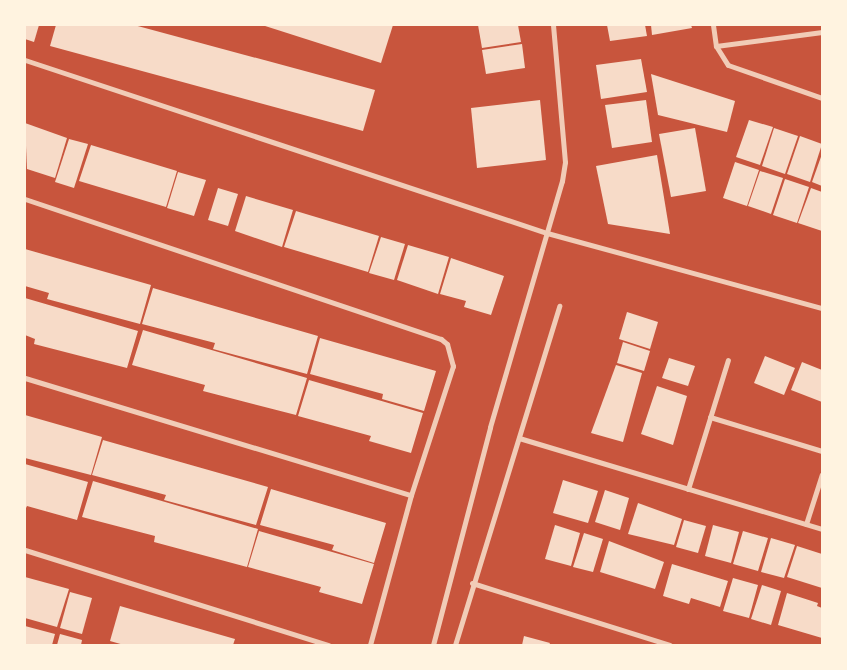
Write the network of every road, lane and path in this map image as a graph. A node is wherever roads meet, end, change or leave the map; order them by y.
1 (553, 25) edge
2 (713, 25) edge
3 (822, 32) edge
4 (716, 46) junction
5 (25, 60) edge
6 (822, 98) edge
7 (25, 199) edge
8 (547, 233) junction
9 (559, 306) dead end
10 (822, 308) edge
11 (728, 360) dead end
12 (25, 378) edge
13 (710, 417) junction
14 (519, 438) junction
15 (822, 451) edge
16 (822, 474) edge
17 (688, 489) junction
18 (411, 496) junction
19 (806, 524) junction
20 (822, 529) edge
21 (25, 550) edge
22 (472, 583) junction
23 (328, 645) edge
24 (370, 645) edge
25 (433, 645) edge
26 (455, 645) edge
27 (670, 645) edge

1 - 8 street
2 - 4 street
3 - 4 street
4 - 6 street
5 - 8 street
7 - 18 street
8 - 10 street
8 - 25 street
9 - 14 street
11 - 13 street
12 - 18 street
13 - 15 street
13 - 17 street
14 - 17 street
14 - 22 street
16 - 19 street
17 - 19 street
18 - 24 street
19 - 20 street
21 - 23 street
22 - 26 street
22 - 27 street

